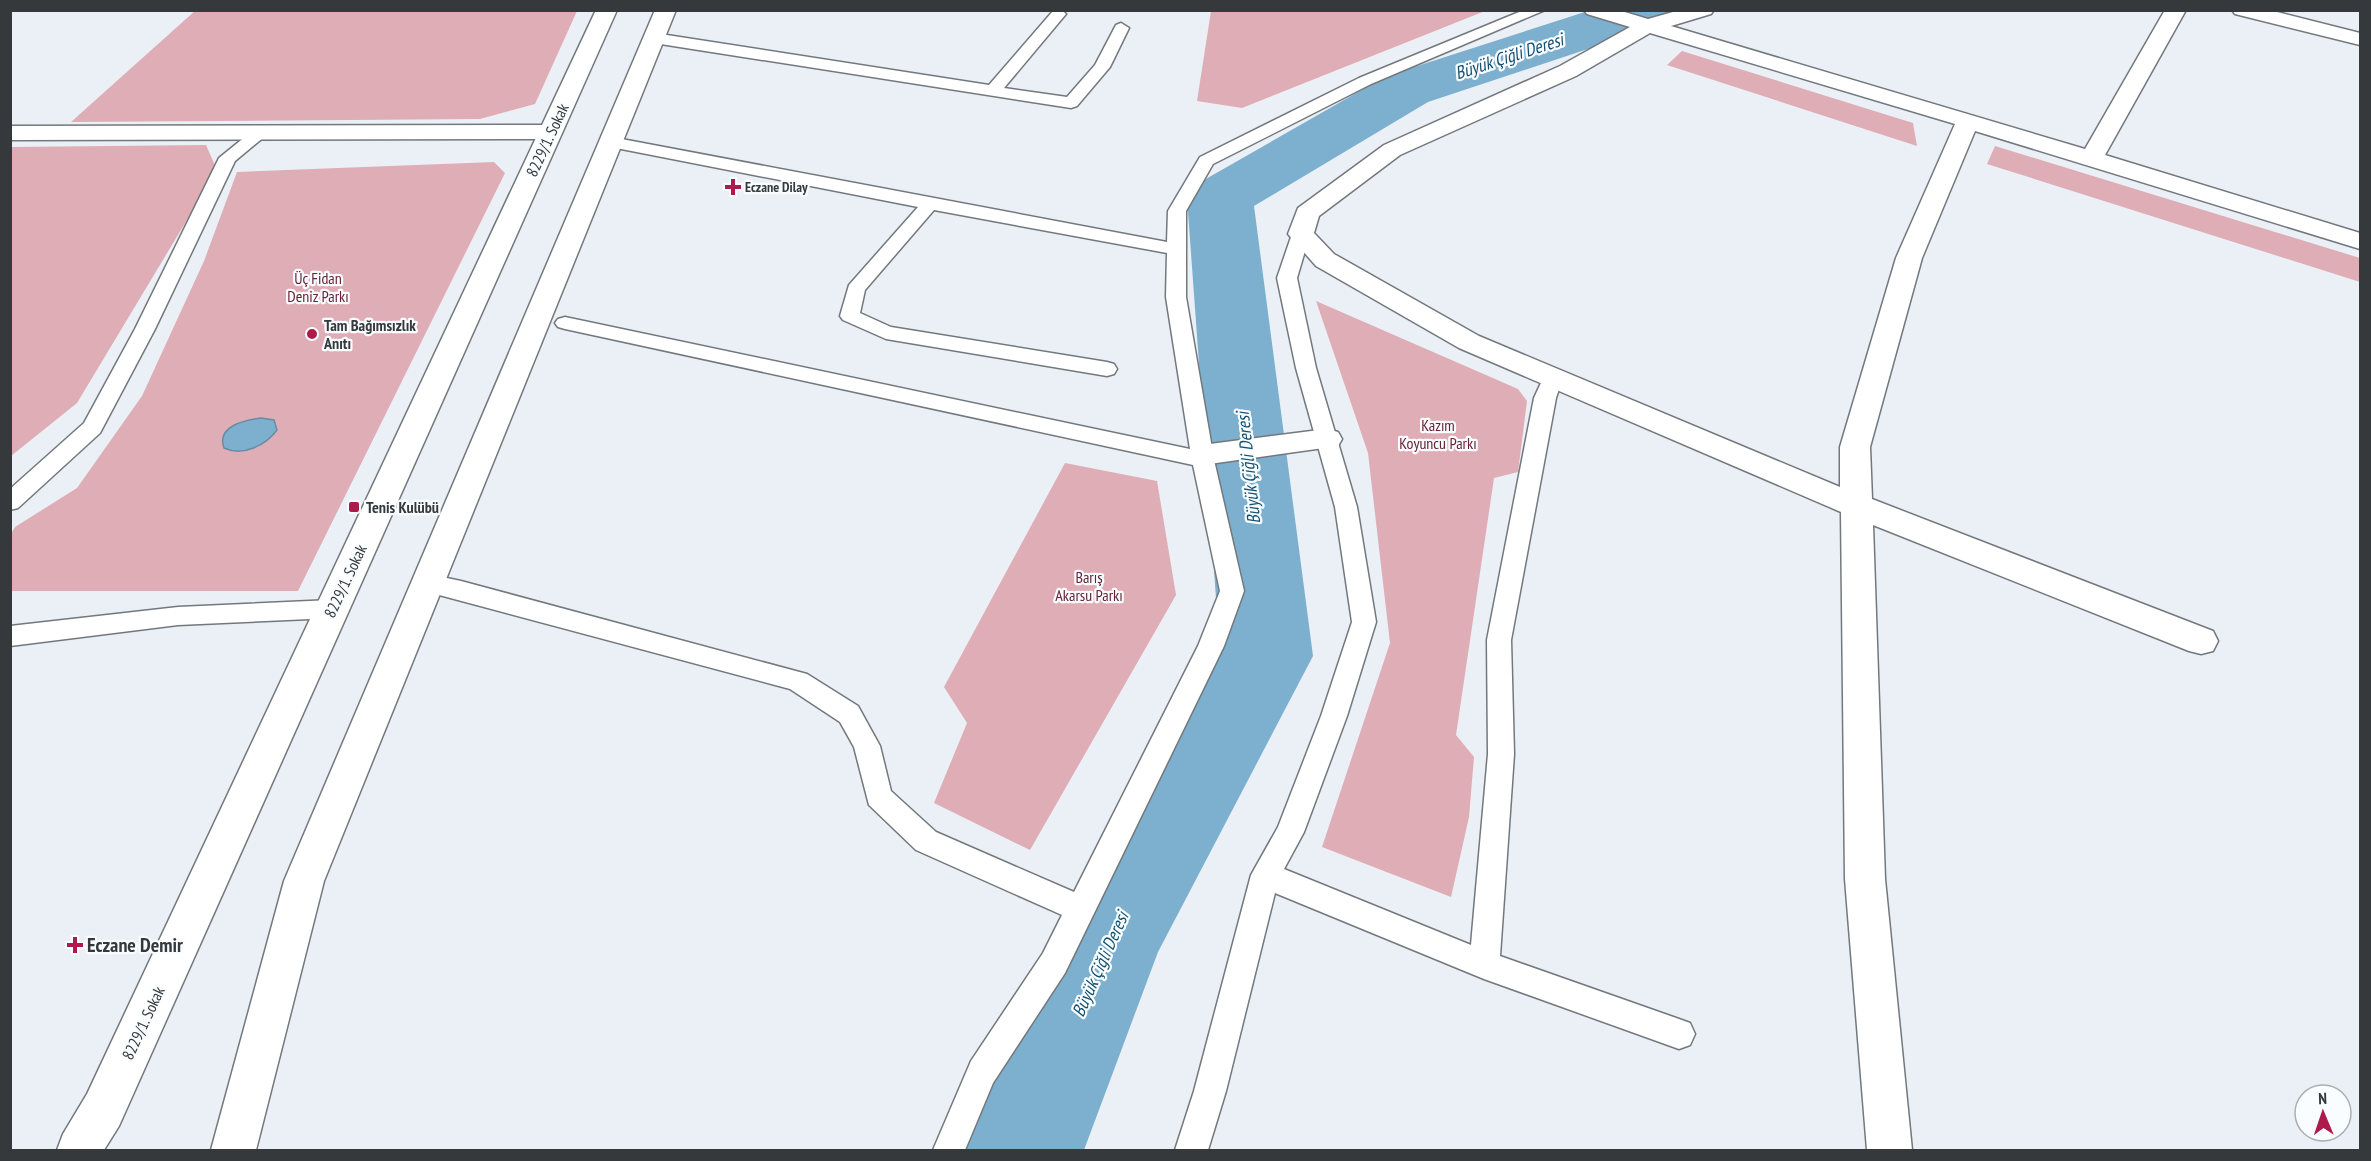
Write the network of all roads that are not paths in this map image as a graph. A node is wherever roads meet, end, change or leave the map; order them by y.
1 (607, 10) edge
2 (1538, 10) edge
3 (1594, 10) edge
4 (1704, 10) edge
5 (2176, 10) edge
6 (2242, 10) edge
7 (1058, 14) dead end
8 (660, 24) edge
9 (1648, 26) junction
10 (1121, 28) dead end
11 (2361, 39) edge
12 (993, 91) junction
13 (1968, 121) junction
14 (262, 132) junction
15 (550, 132) junction
16 (10, 133) edge
17 (611, 142) junction
18 (2091, 159) junction
19 (930, 204) junction
20 (1300, 234) junction
21 (2361, 241) edge
22 (1176, 249) junction
23 (565, 324) dead end
24 (1107, 369) dead end
25 (1553, 377) junction
26 (1327, 439) junction
27 (1202, 458) junction
28 (10, 502) edge
29 (1857, 506) junction
30 (428, 583) junction
31 (332, 609) junction
32 (10, 636) edge
33 (2200, 641) dead end
34 (1265, 875) junction
35 (1080, 909) junction
36 (1484, 965) junction
37 (1679, 1034) dead end
38 (79, 1150) edge
39 (233, 1150) edge
40 (949, 1150) edge
41 (1191, 1150) edge
42 (1890, 1150) edge

1 - 15 street, 8229/1. Sokak
2 - 22 lane
3 - 9 street
4 - 9 street
5 - 18 street
6 - 11 street
7 - 12 lane
8 - 12 lane
8 - 17 street
9 - 13 street
9 - 20 street
10 - 12 lane
13 - 18 street
13 - 29 street
14 - 15 street
14 - 16 street
14 - 28 lane
15 - 31 street, 8229/1. Sokak
17 - 19 lane
17 - 30 street
18 - 21 street
19 - 22 lane
19 - 24 lane
20 - 25 street
20 - 26 lane
22 - 27 lane
23 - 27 lane
25 - 29 street
25 - 36 lane
26 - 27 street
26 - 34 lane
27 - 35 lane
29 - 33 street
29 - 42 street
30 - 35 lane
30 - 39 street
31 - 32 lane
31 - 38 street, 8229/1. Sokak
34 - 36 lane
34 - 41 lane
35 - 40 lane
36 - 37 lane

